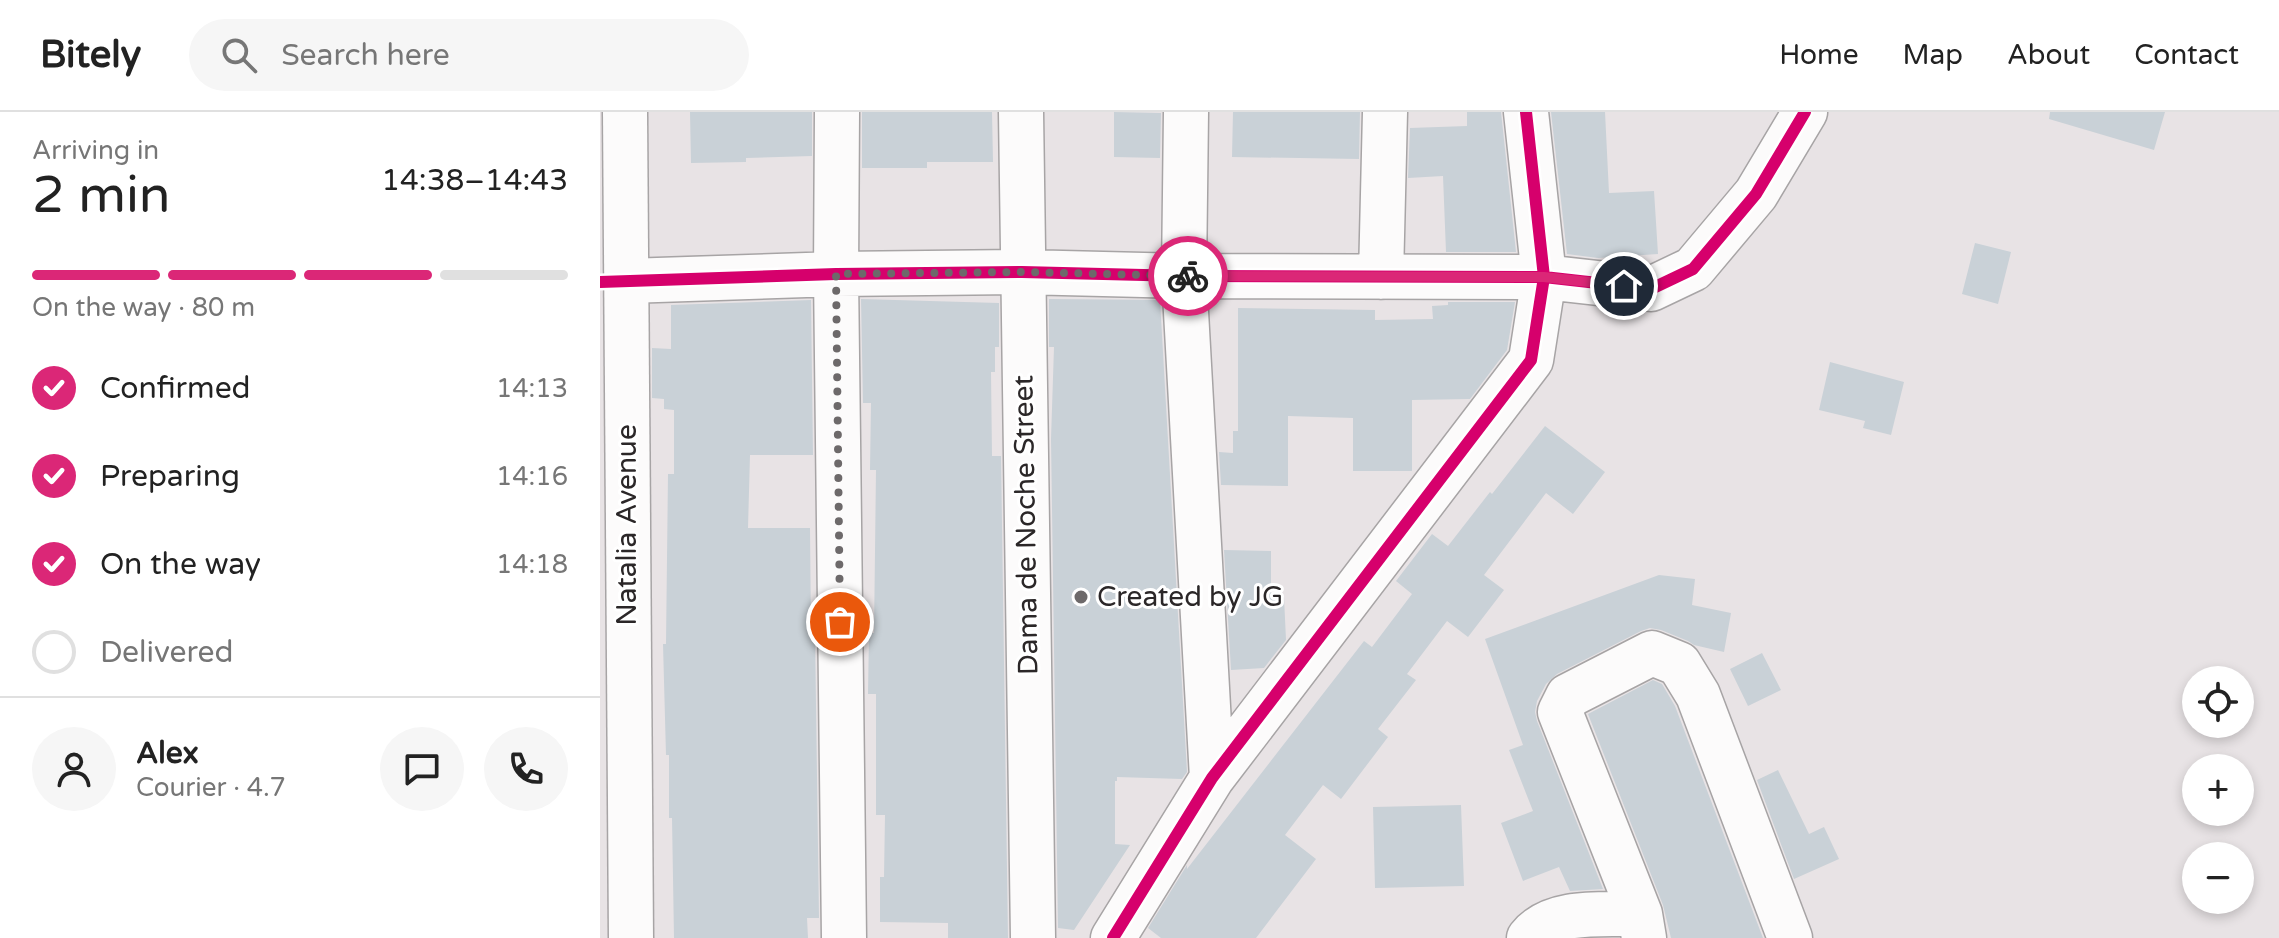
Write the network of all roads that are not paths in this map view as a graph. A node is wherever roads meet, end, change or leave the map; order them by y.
1 (625, 112) edge
2 (837, 112) edge
3 (1021, 112) edge
4 (1186, 112) edge
5 (1385, 112) edge
6 (1526, 112) edge
7 (1805, 112) edge
8 (1022, 272) junction
9 (836, 274) junction
10 (1184, 276) junction
11 (1381, 277) junction
12 (1544, 277) junction
13 (613, 282) edge
14 (613, 468) edge
15 (1212, 778) junction
16 (1642, 926) edge
17 (631, 938) edge
18 (844, 938) edge
19 (1033, 938) edge
20 (1113, 938) edge
21 (1529, 938) edge
22 (1790, 938) edge

1 - 13 street, Natalia Avenue
2 - 9 street
3 - 8 street, Dama de Noche Street
4 - 10 street
5 - 11 street
6 - 12 street
7 - 12 street
8 - 9 street
8 - 10 street
8 - 19 street, Dama de Noche Street
9 - 13 street
9 - 18 street
10 - 11 street
10 - 15 street
11 - 12 street
12 - 15 street
13 - 14 street, Natalia Avenue
14 - 17 street, Natalia Avenue
15 - 20 street
16 - 21 street
16 - 22 street

